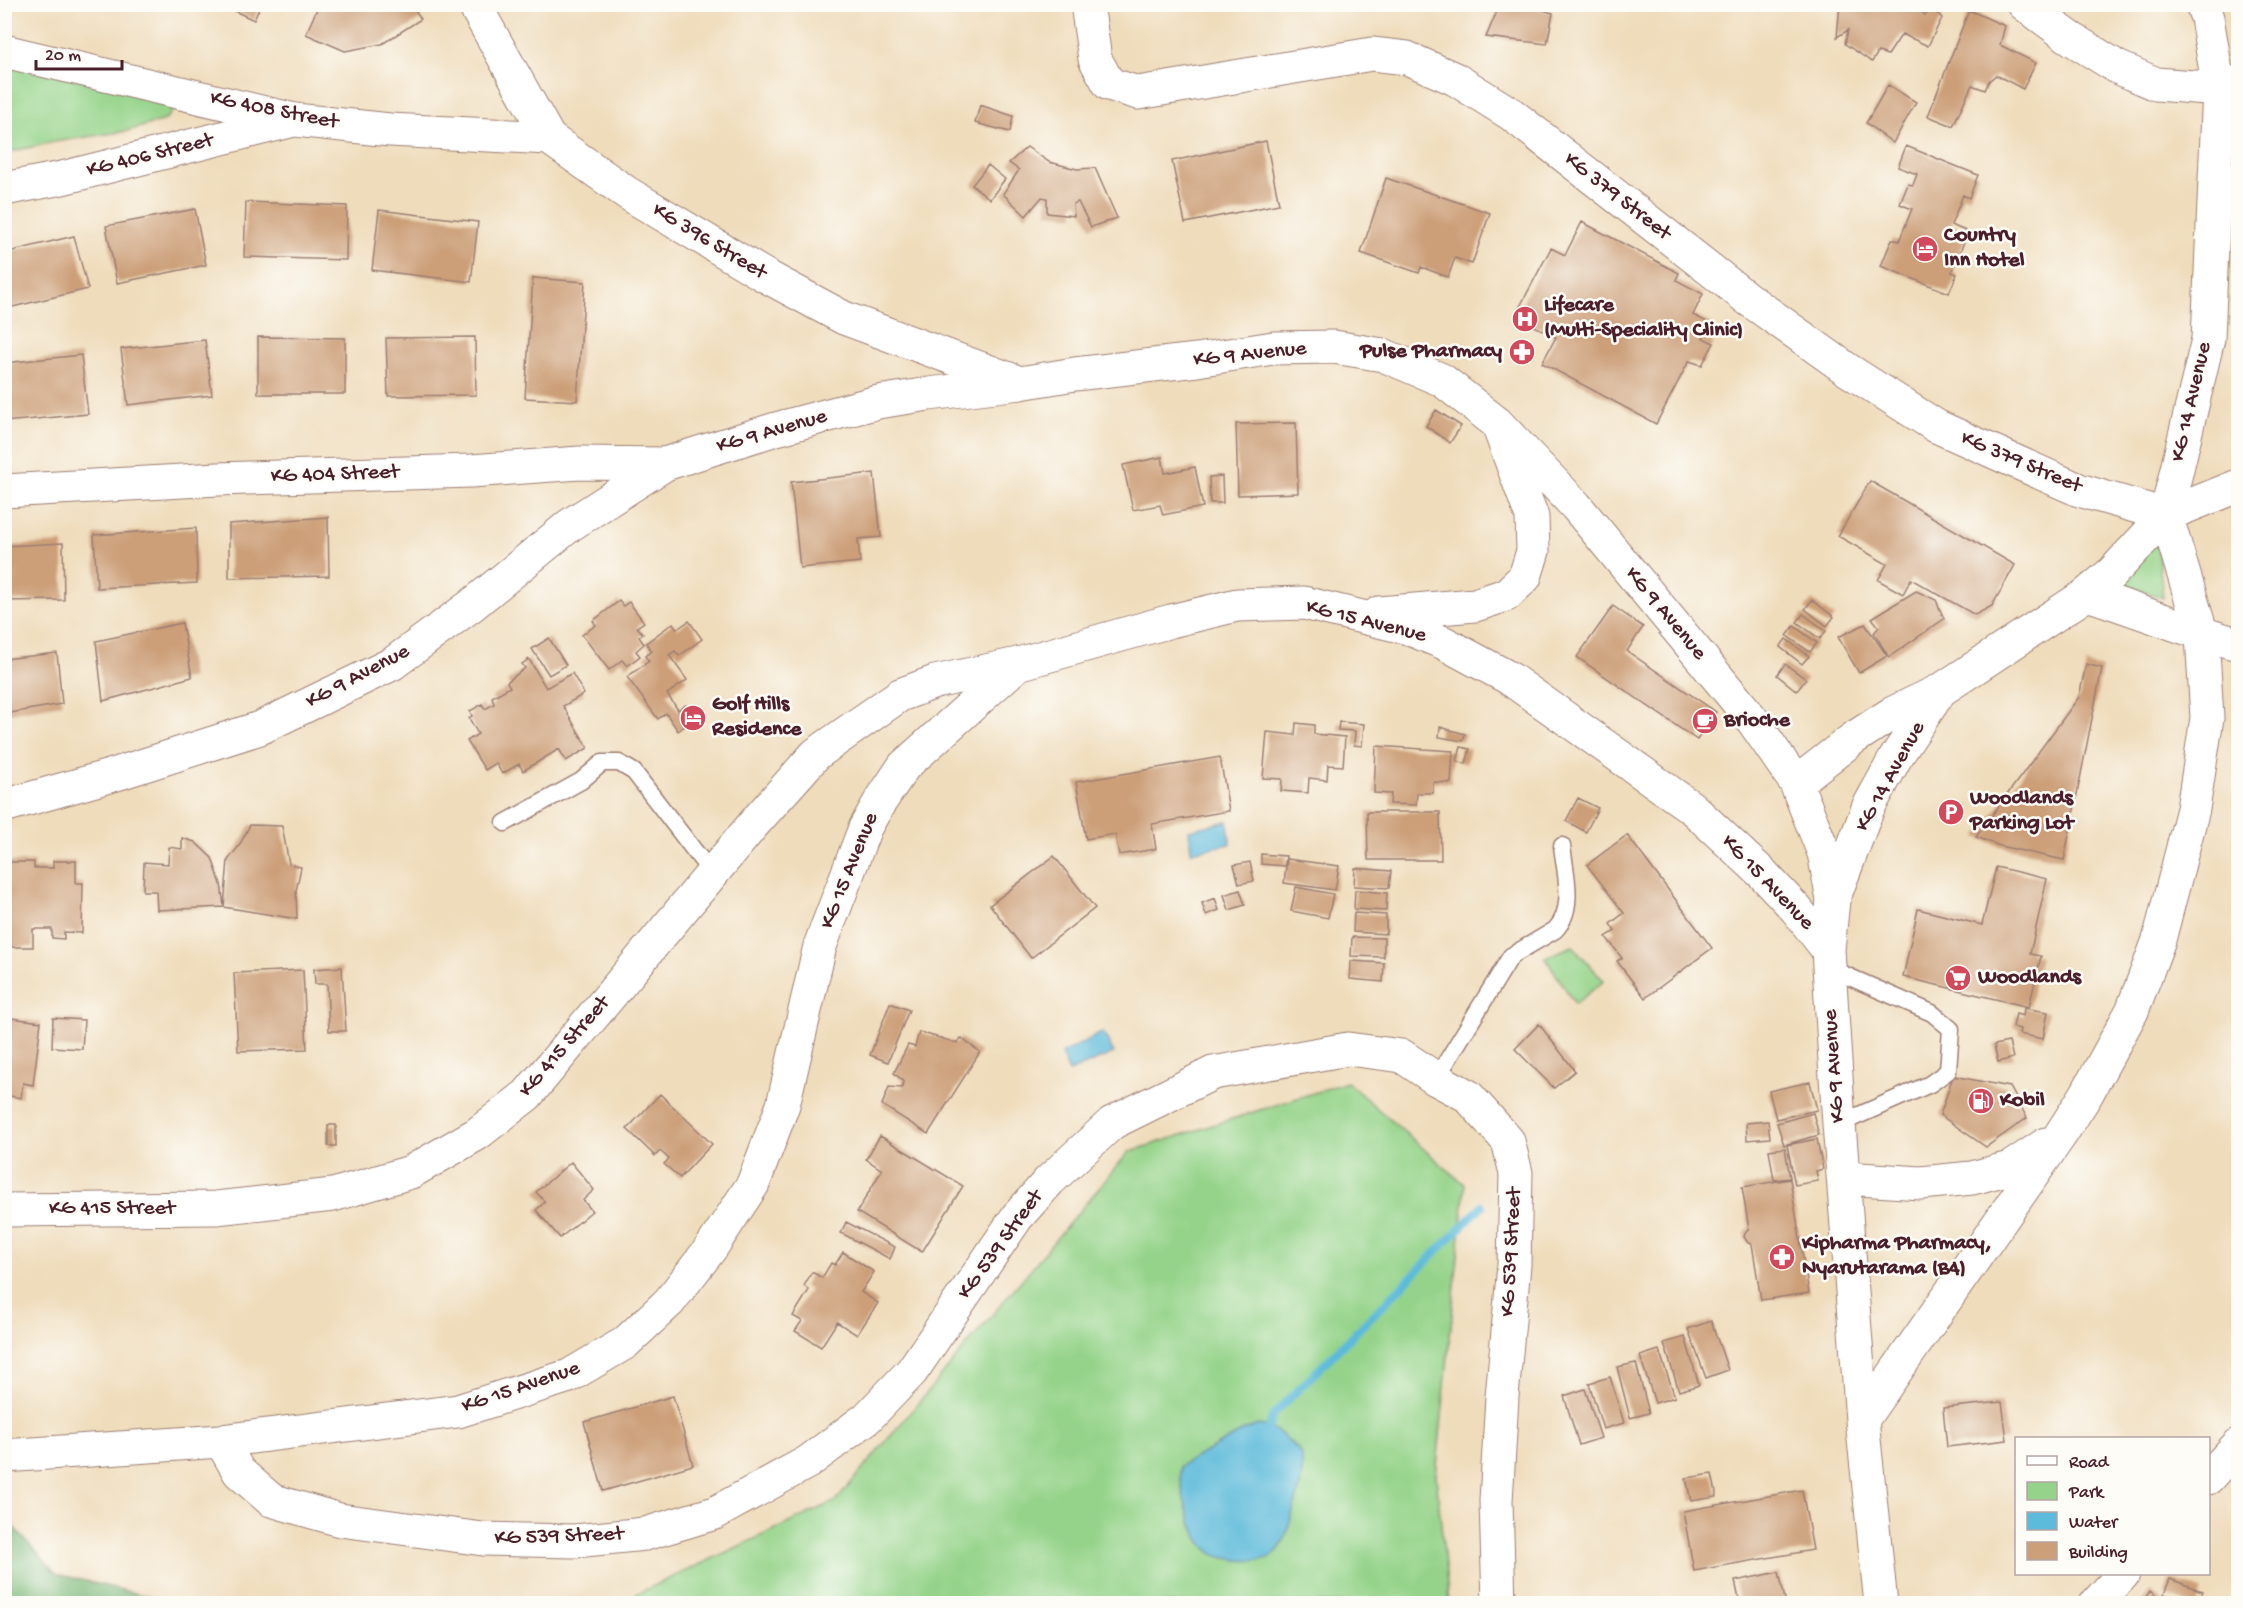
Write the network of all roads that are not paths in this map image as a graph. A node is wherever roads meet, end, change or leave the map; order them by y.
1 (474, 4) edge
2 (1087, 4) edge
3 (2024, 4) edge
4 (2202, 4) edge
5 (4, 51) edge
6 (2229, 85) edge
7 (295, 120) junction
8 (549, 138) junction
9 (4, 189) edge
10 (1020, 383) junction
11 (1497, 423) junction
12 (665, 464) junction
13 (2238, 486) edge
14 (4, 491) edge
15 (2166, 515) junction
16 (2087, 594) junction
17 (1356, 615) junction
18 (2202, 635) junction
19 (2238, 644) edge
20 (1018, 664) junction
21 (1941, 690) junction
22 (1796, 783) junction
23 (4, 806) edge
24 (505, 823) dead end
25 (1562, 846) dead end
26 (713, 875) junction
27 (1833, 900) junction
28 (1828, 959) junction
29 (1436, 1079) junction
30 (1839, 1124) junction
31 (2061, 1134) junction
32 (1844, 1178) junction
33 (4, 1210) edge
34 (1862, 1420) junction
35 (221, 1441) junction
36 (2238, 1445) edge
37 (4, 1456) edge
38 (2210, 1476) edge
39 (2122, 1575) edge
40 (1499, 1604) edge
41 (1881, 1604) edge
42 (2096, 1604) edge

1 - 8 main road, KG 396 Street
2 - 15 main road, KG 379 Street
3 - 6 main road
4 - 6 main road, KG 14 Avenue
5 - 7 main road, KG 408 Street
6 - 15 main road, KG 14 Avenue
7 - 8 main road, KG 408 Street
7 - 9 main road, KG 406 Street
8 - 10 main road, KG 396 Street
10 - 11 main road, KG 9 Avenue
10 - 12 main road, KG 9 Avenue
11 - 17 main road
11 - 22 main road, KG 9 Avenue
12 - 14 main road, KG 404 Street
12 - 23 main road, KG 9 Avenue
13 - 15 main road
15 - 16 main road, KG 14 Avenue
15 - 18 main road
16 - 18 main road
16 - 21 main road, KG 14 Avenue
17 - 20 main road, KG 15 Avenue
17 - 28 main road, KG 15 Avenue
18 - 19 main road
18 - 31 main road
20 - 26 main road, KG 415 Street
20 - 35 main road, KG 15 Avenue
21 - 22 main road, KG 14 Avenue
21 - 27 main road, KG 14 Avenue
22 - 27 main road, KG 9 Avenue
24 - 26 lane
25 - 29 lane
26 - 33 main road, KG 415 Street
27 - 28 main road, KG 9 Avenue
28 - 30 main road, KG 9 Avenue
28 - 30 lane
29 - 35 main road, KG 539 Street
29 - 40 main road, KG 539 Street
30 - 32 main road, KG 9 Avenue
31 - 32 main road
31 - 34 main road
32 - 34 main road, KG 9 Avenue
34 - 41 main road, KG 9 Avenue
35 - 37 main road, KG 15 Avenue
36 - 38 main road
39 - 42 main road

